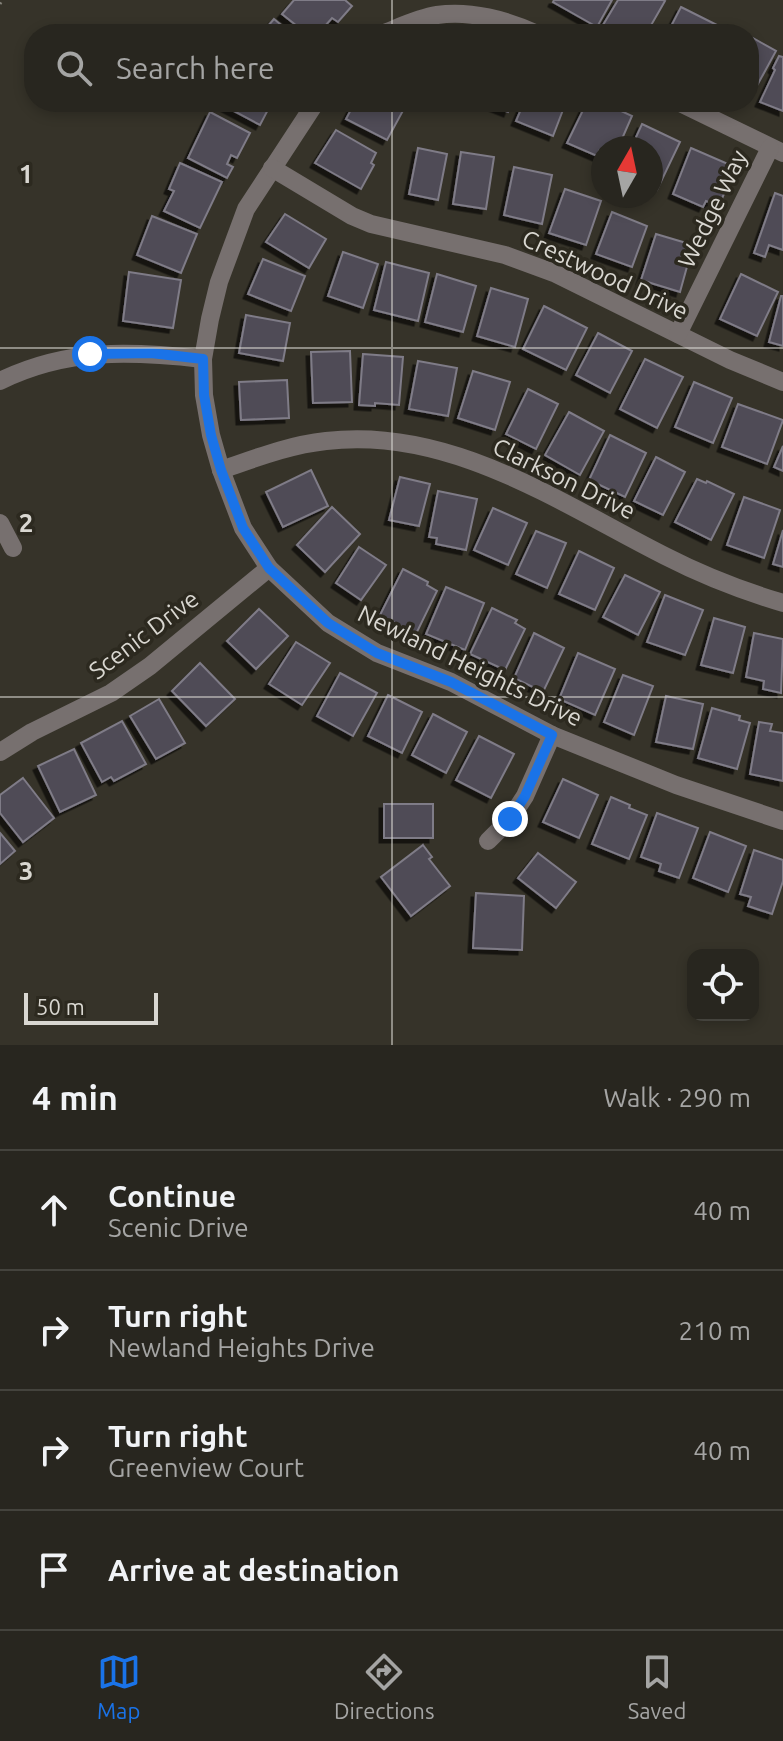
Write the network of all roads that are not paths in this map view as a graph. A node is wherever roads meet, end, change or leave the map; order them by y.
1 (405, 24) edge
2 (516, 24) edge
3 (309, 112) edge
4 (698, 112) edge
5 (777, 151) edge
6 (272, 168) junction
7 (678, 334) junction
8 (203, 359) junction
9 (0, 381) edge
10 (783, 382) edge
11 (221, 470) junction
12 (0, 523) edge
13 (13, 548) dead end
14 (269, 568) junction
15 (783, 603) edge
16 (552, 735) junction
17 (0, 752) edge
18 (783, 821) edge
19 (488, 841) dead end

1 - 2 street
3 - 6 street, Newland Heights Drive
4 - 5 street
5 - 7 street, Wedge Way
6 - 7 street, Crestwood Drive
6 - 8 street, Newland Heights Drive
7 - 10 street, Crestwood Drive
8 - 9 street
8 - 11 street, Newland Heights Drive
11 - 14 street, Newland Heights Drive
11 - 15 street, Clarkson Drive
12 - 13 street
14 - 16 street, Newland Heights Drive
14 - 17 street, Scenic Drive
16 - 18 street, Newland Heights Drive
16 - 19 street

